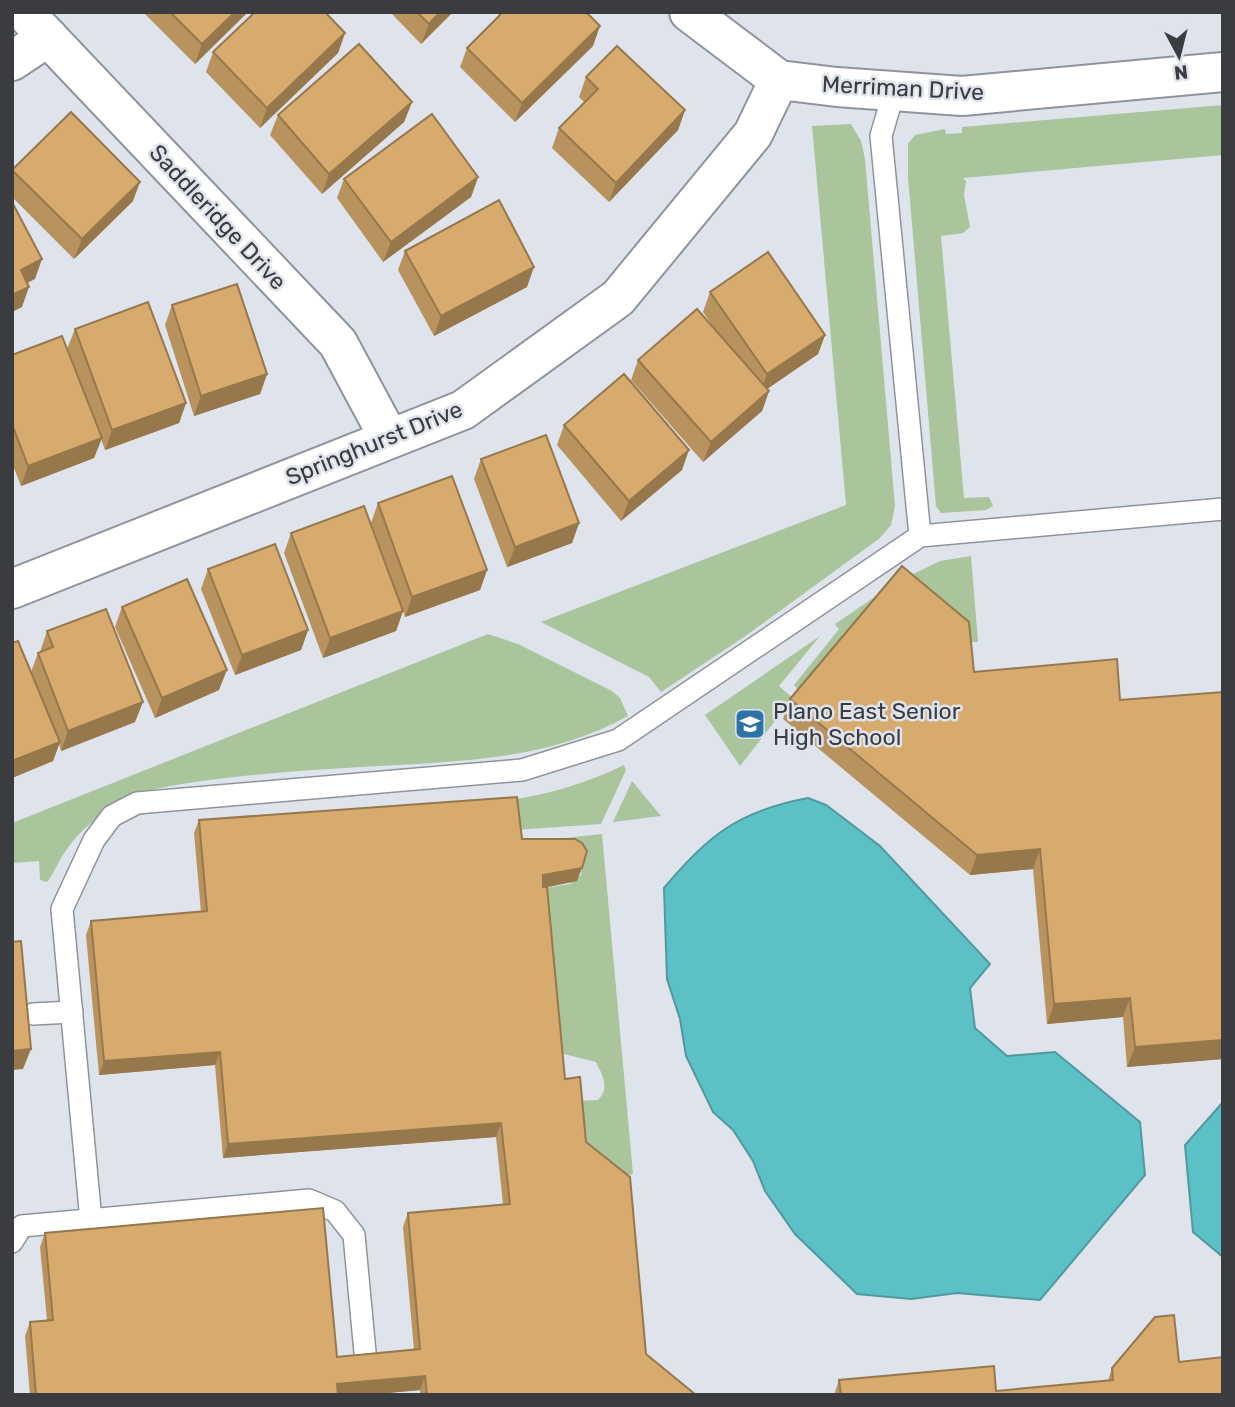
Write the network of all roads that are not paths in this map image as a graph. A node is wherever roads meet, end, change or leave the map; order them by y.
1 (689, 12) edge
2 (36, 25) edge
3 (12, 61) edge
4 (1223, 72) edge
5 (779, 80) junction
6 (894, 91) junction
7 (389, 438) junction
8 (1223, 509) edge
9 (920, 536) junction
10 (12, 589) edge
11 (72, 1012) junction
12 (33, 1014) dead end
13 (92, 1221) junction
14 (12, 1242) edge
15 (369, 1395) edge

1 - 5 street
2 - 3 street
2 - 7 street, Saddleridge Drive
4 - 6 street, Merriman Drive
5 - 6 street, Merriman Drive
5 - 7 street, Springhurst Drive
6 - 9 lane
7 - 10 street, Springhurst Drive
8 - 9 lane
9 - 11 lane
11 - 12 lane
11 - 13 lane
13 - 14 lane
13 - 15 lane

